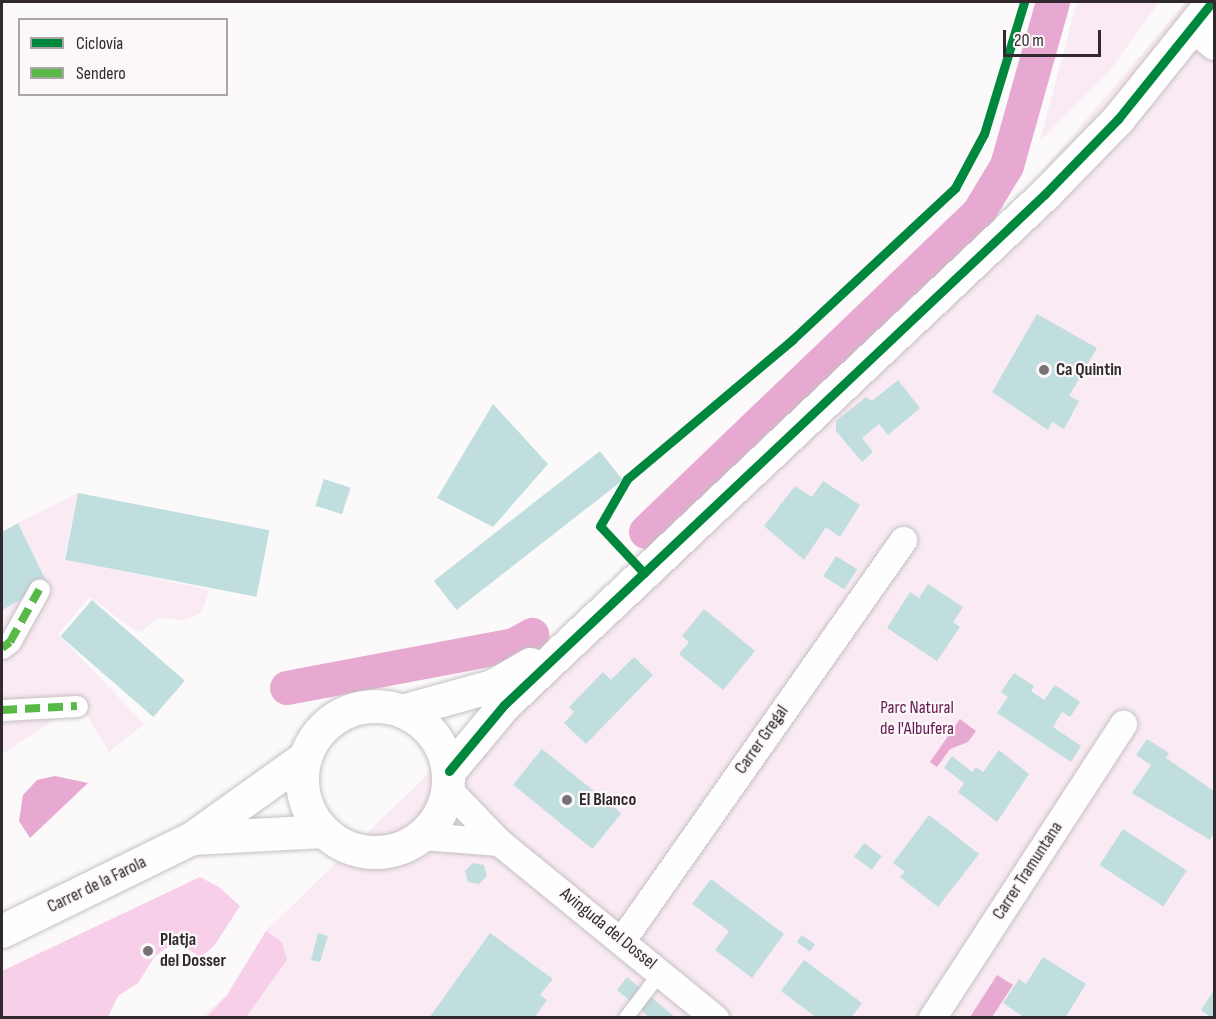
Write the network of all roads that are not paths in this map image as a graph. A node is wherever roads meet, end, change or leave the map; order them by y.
1 (1212, 2) edge
2 (1203, 38) edge
3 (903, 540) dead end
4 (39, 590) dead end
5 (572, 642) junction
6 (2, 648) edge
7 (77, 706) dead end
8 (2, 710) edge
9 (402, 711) junction
10 (1123, 724) dead end
11 (305, 757) junction
12 (449, 780) junction
13 (322, 831) junction
14 (422, 836) junction
15 (192, 838) junction
16 (499, 842) junction
17 (2, 931) edge
18 (622, 940) junction
19 (660, 972) junction
20 (626, 1017) edge
21 (715, 1017) edge
22 (932, 1017) edge

1 - 2 street
2 - 5 street
3 - 18 street, Carrer Gregal
4 - 6 street
5 - 9 street
5 - 12 street
7 - 8 street
9 - 11 street
9 - 12 street
10 - 22 street, Carrer Tramuntana
11 - 13 street
11 - 15 street
12 - 14 street
12 - 16 street, Avinguda del Dossel
13 - 14 street
13 - 15 street
14 - 16 street
15 - 17 street, Carrer de la Farola
16 - 18 street, Avinguda del Dossel
18 - 19 street, Avinguda del Dossel
19 - 20 lane
19 - 21 street, Avinguda del Dossel

